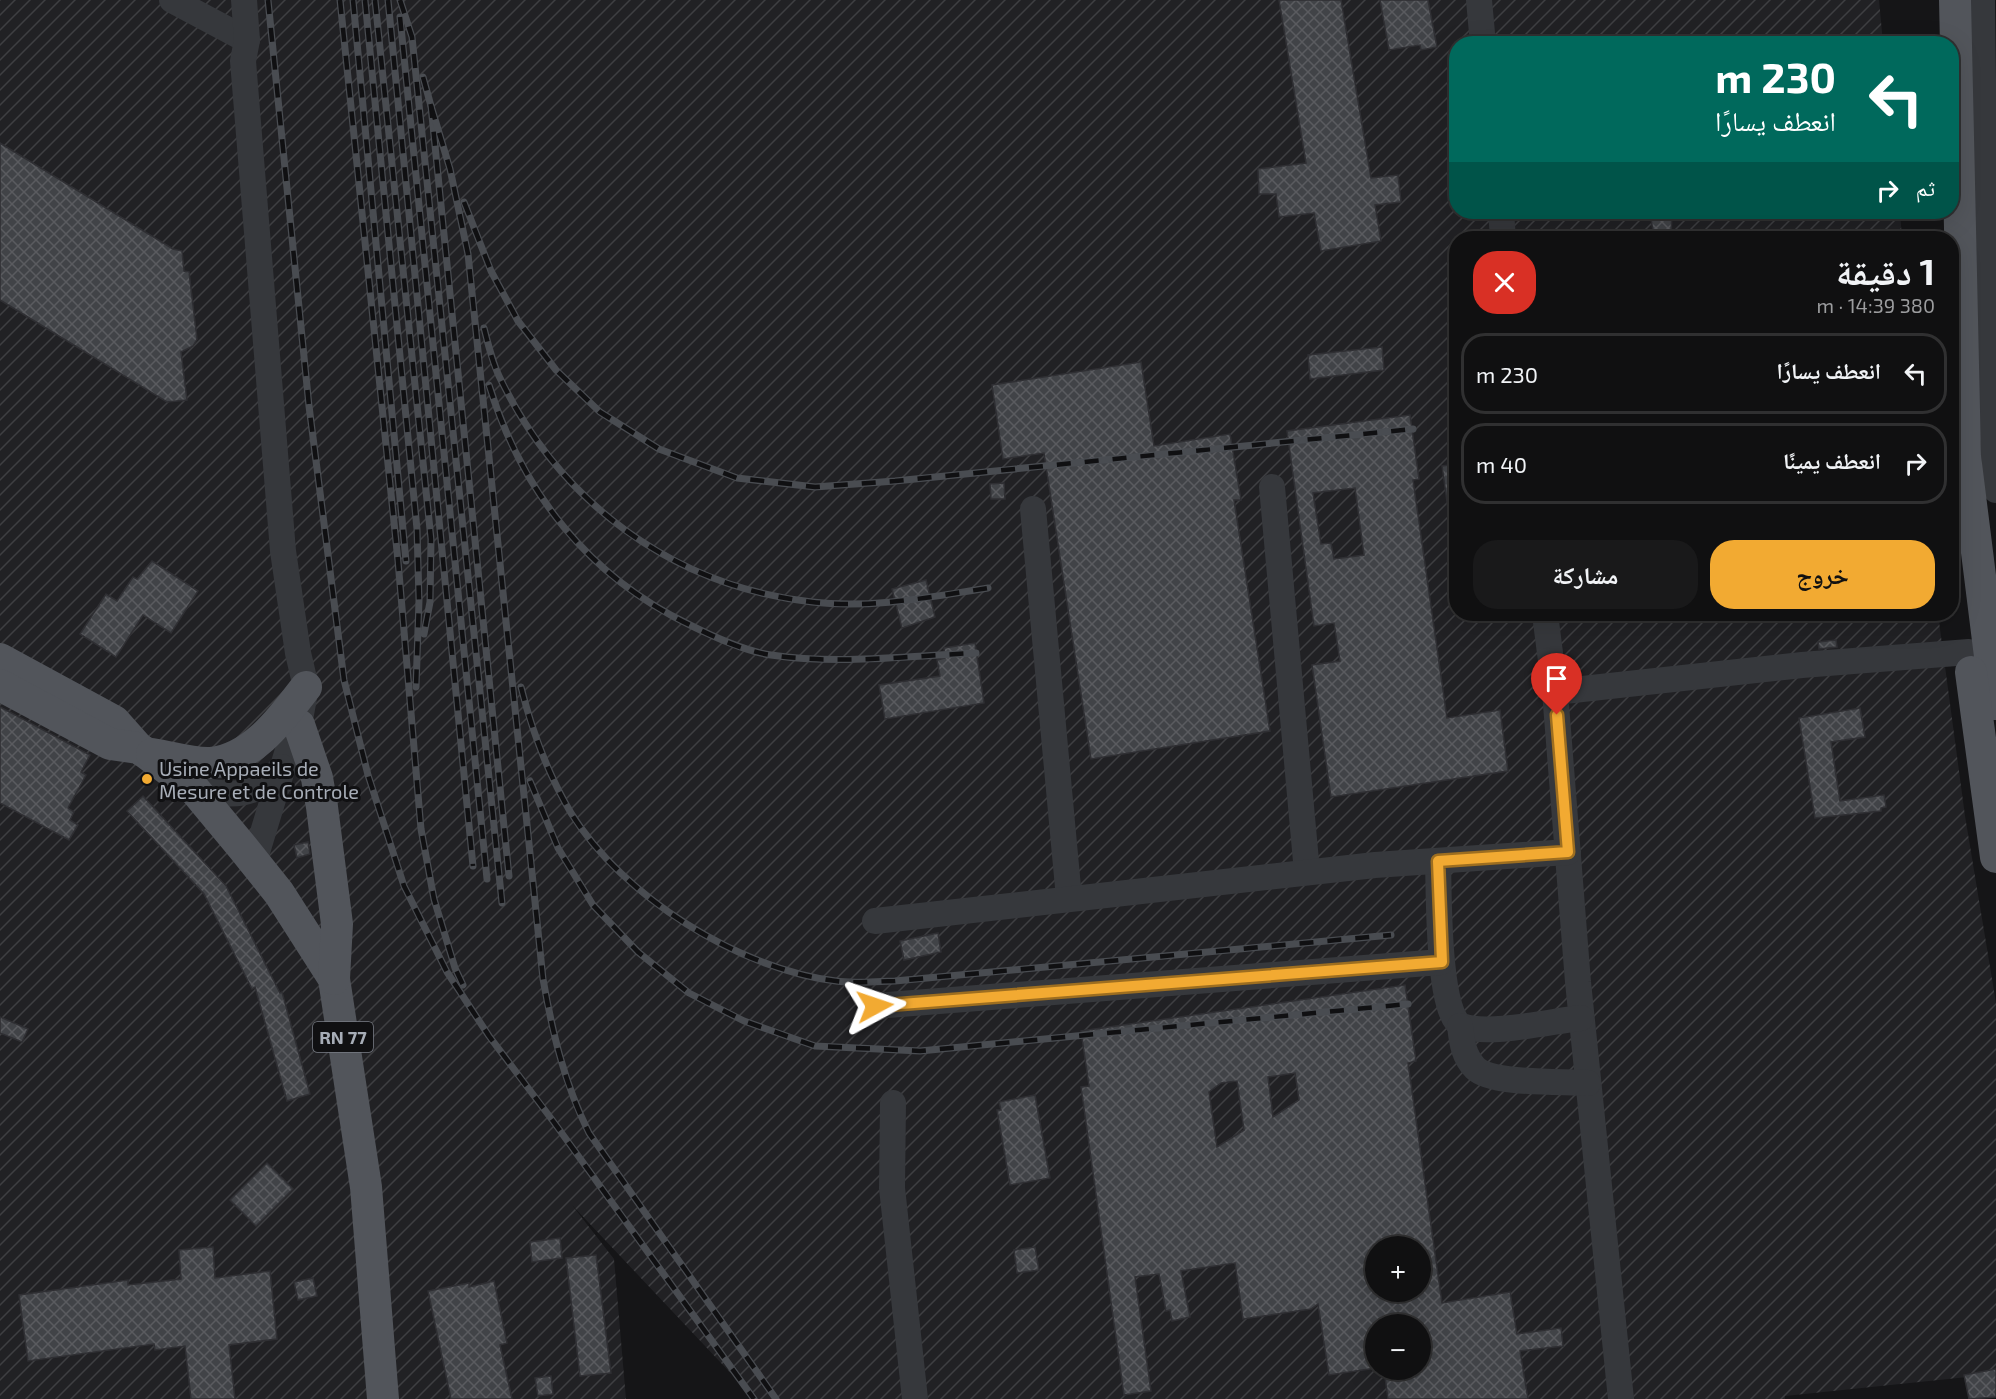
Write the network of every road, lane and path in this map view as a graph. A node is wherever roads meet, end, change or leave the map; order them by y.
1 (172, 0) edge
2 (244, 0) edge
3 (1479, 0) edge
4 (1937, 0) edge
5 (1955, 0) edge
6 (1982, 0) edge
7 (1482, 36) edge
8 (1954, 36) edge
9 (247, 40) junction
10 (1959, 46) edge
11 (1966, 61) edge
12 (1981, 315) edge
13 (1989, 483) edge
14 (1272, 487) dead end
15 (1033, 509) dead end
16 (1959, 570) edge
17 (1990, 600) edge
18 (1546, 621) edge
19 (1969, 652) junction
20 (0, 659) edge
21 (0, 686) edge
22 (306, 687) junction
23 (1556, 692) junction
24 (1996, 704) edge
25 (299, 725) junction
26 (142, 751) junction
27 (282, 767) junction
28 (194, 789) junction
29 (1568, 852) junction
30 (1996, 857) edge
31 (1438, 861) junction
32 (254, 862) junction
33 (1307, 872) junction
34 (1069, 898) junction
35 (875, 921) dead end
36 (1442, 962) junction
37 (334, 979) junction
38 (875, 1006) dead end
39 (1581, 1018) junction
40 (1460, 1026) junction
41 (1588, 1083) junction
42 (892, 1103) dead end
43 (383, 1399) edge
44 (915, 1399) edge
45 (1621, 1399) edge

1 - 9 street
2 - 9 street
3 - 7 street
4 - 8 main road
5 - 11 main road
6 - 11 street
9 - 22 street
10 - 11 main road
11 - 12 main road
12 - 13 main road
13 - 17 main road
14 - 33 street
15 - 34 street
16 - 19 main road
17 - 24 main road
18 - 23 street
19 - 23 street
19 - 30 main road
20 - 26 main road, RN 77
21 - 26 main road, RN 77
22 - 25 street
22 - 26 main road
23 - 29 street
25 - 27 street
25 - 37 main road
26 - 28 main road, RN 77
27 - 28 street
27 - 32 street
28 - 32 main road, RN 77
29 - 31 street
29 - 39 street
31 - 33 street
31 - 36 street
32 - 37 main road, RN 77
33 - 34 street
34 - 35 street
36 - 38 street
36 - 40 street
37 - 43 main road, RN 77
39 - 40 street
39 - 41 street
40 - 41 street
41 - 45 street
42 - 44 street

